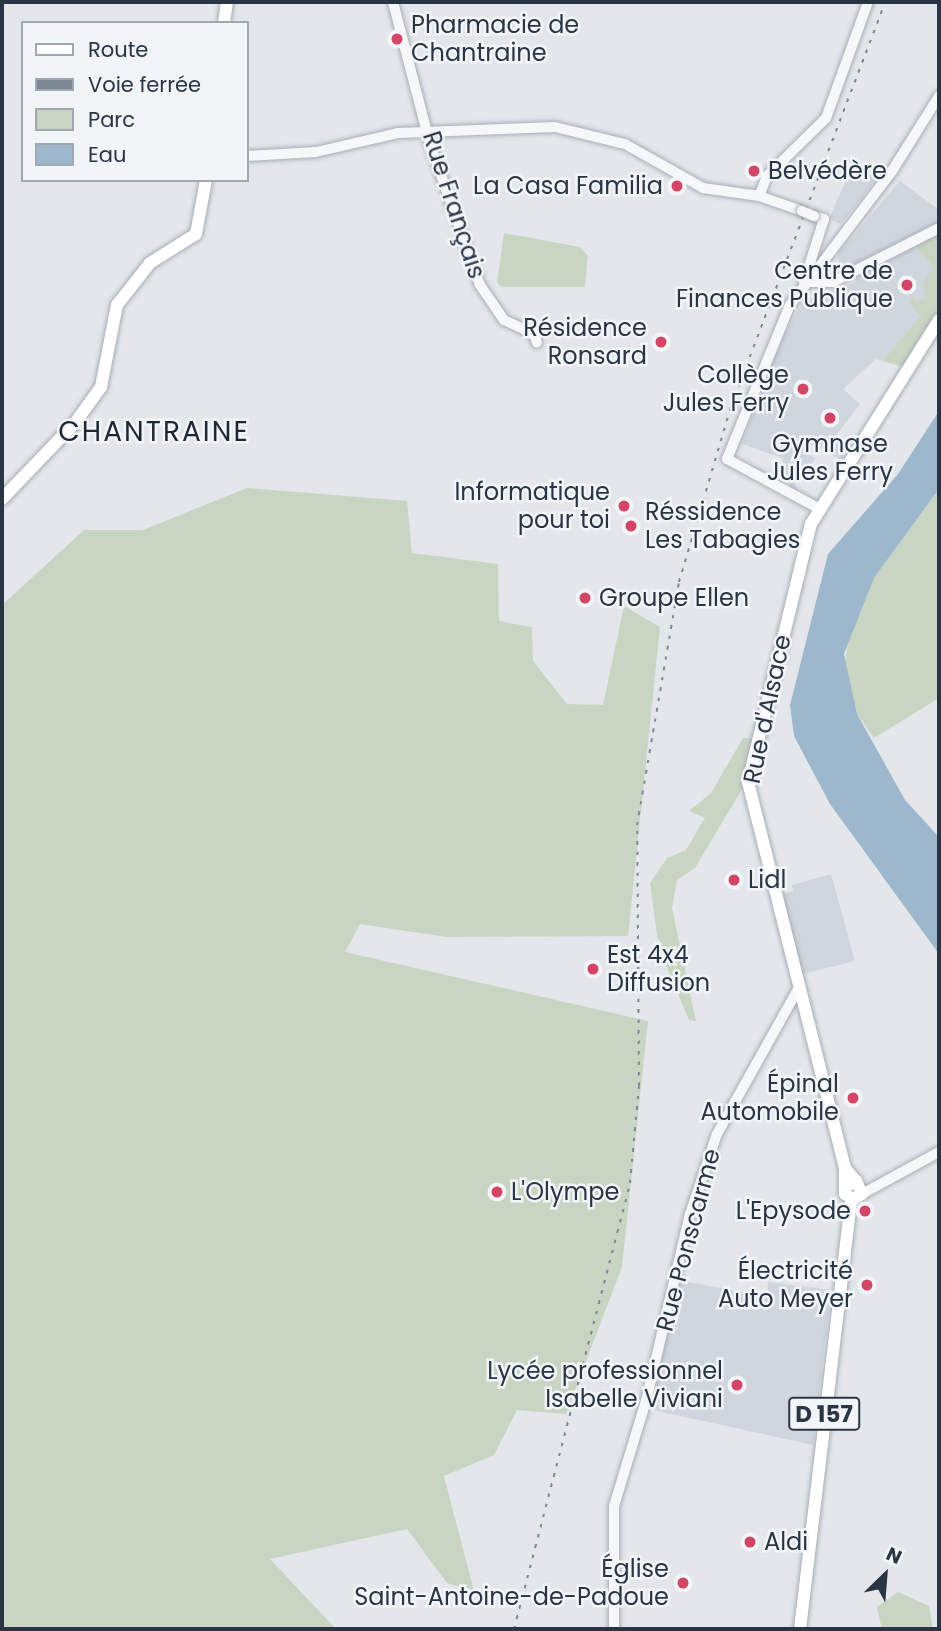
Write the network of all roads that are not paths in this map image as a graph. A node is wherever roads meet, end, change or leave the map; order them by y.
1 (227, 2) edge
2 (393, 2) edge
3 (868, 2) edge
4 (224, 21) edge
5 (939, 96) edge
6 (429, 133) junction
7 (248, 156) edge
8 (206, 182) edge
9 (759, 196) junction
10 (939, 228) edge
11 (807, 261) junction
12 (820, 265) junction
13 (804, 282) junction
14 (833, 282) junction
15 (939, 320) edge
16 (537, 343) dead end
17 (2, 499) edge
18 (818, 508) junction
19 (798, 989) junction
20 (939, 1152) edge
21 (855, 1189) junction
22 (614, 1629) edge
23 (800, 1629) edge

1 - 4 main road
2 - 6 street, Rue Français
3 - 9 street
5 - 12 street
6 - 7 street
6 - 9 street
6 - 16 street, Rue Français
8 - 17 main road
9 - 11 street, bridge
10 - 14 street
11 - 12 street
11 - 13 street
12 - 13 street
12 - 14 street
13 - 14 street
13 - 18 street
15 - 18 main road, Rue d'Alsace / D 157
18 - 19 main road, Rue d'Alsace / D 157
19 - 21 main road, Rue d'Alsace / D 157
19 - 22 street, Rue Ponscarme
20 - 21 street
21 - 23 main road, D 157

